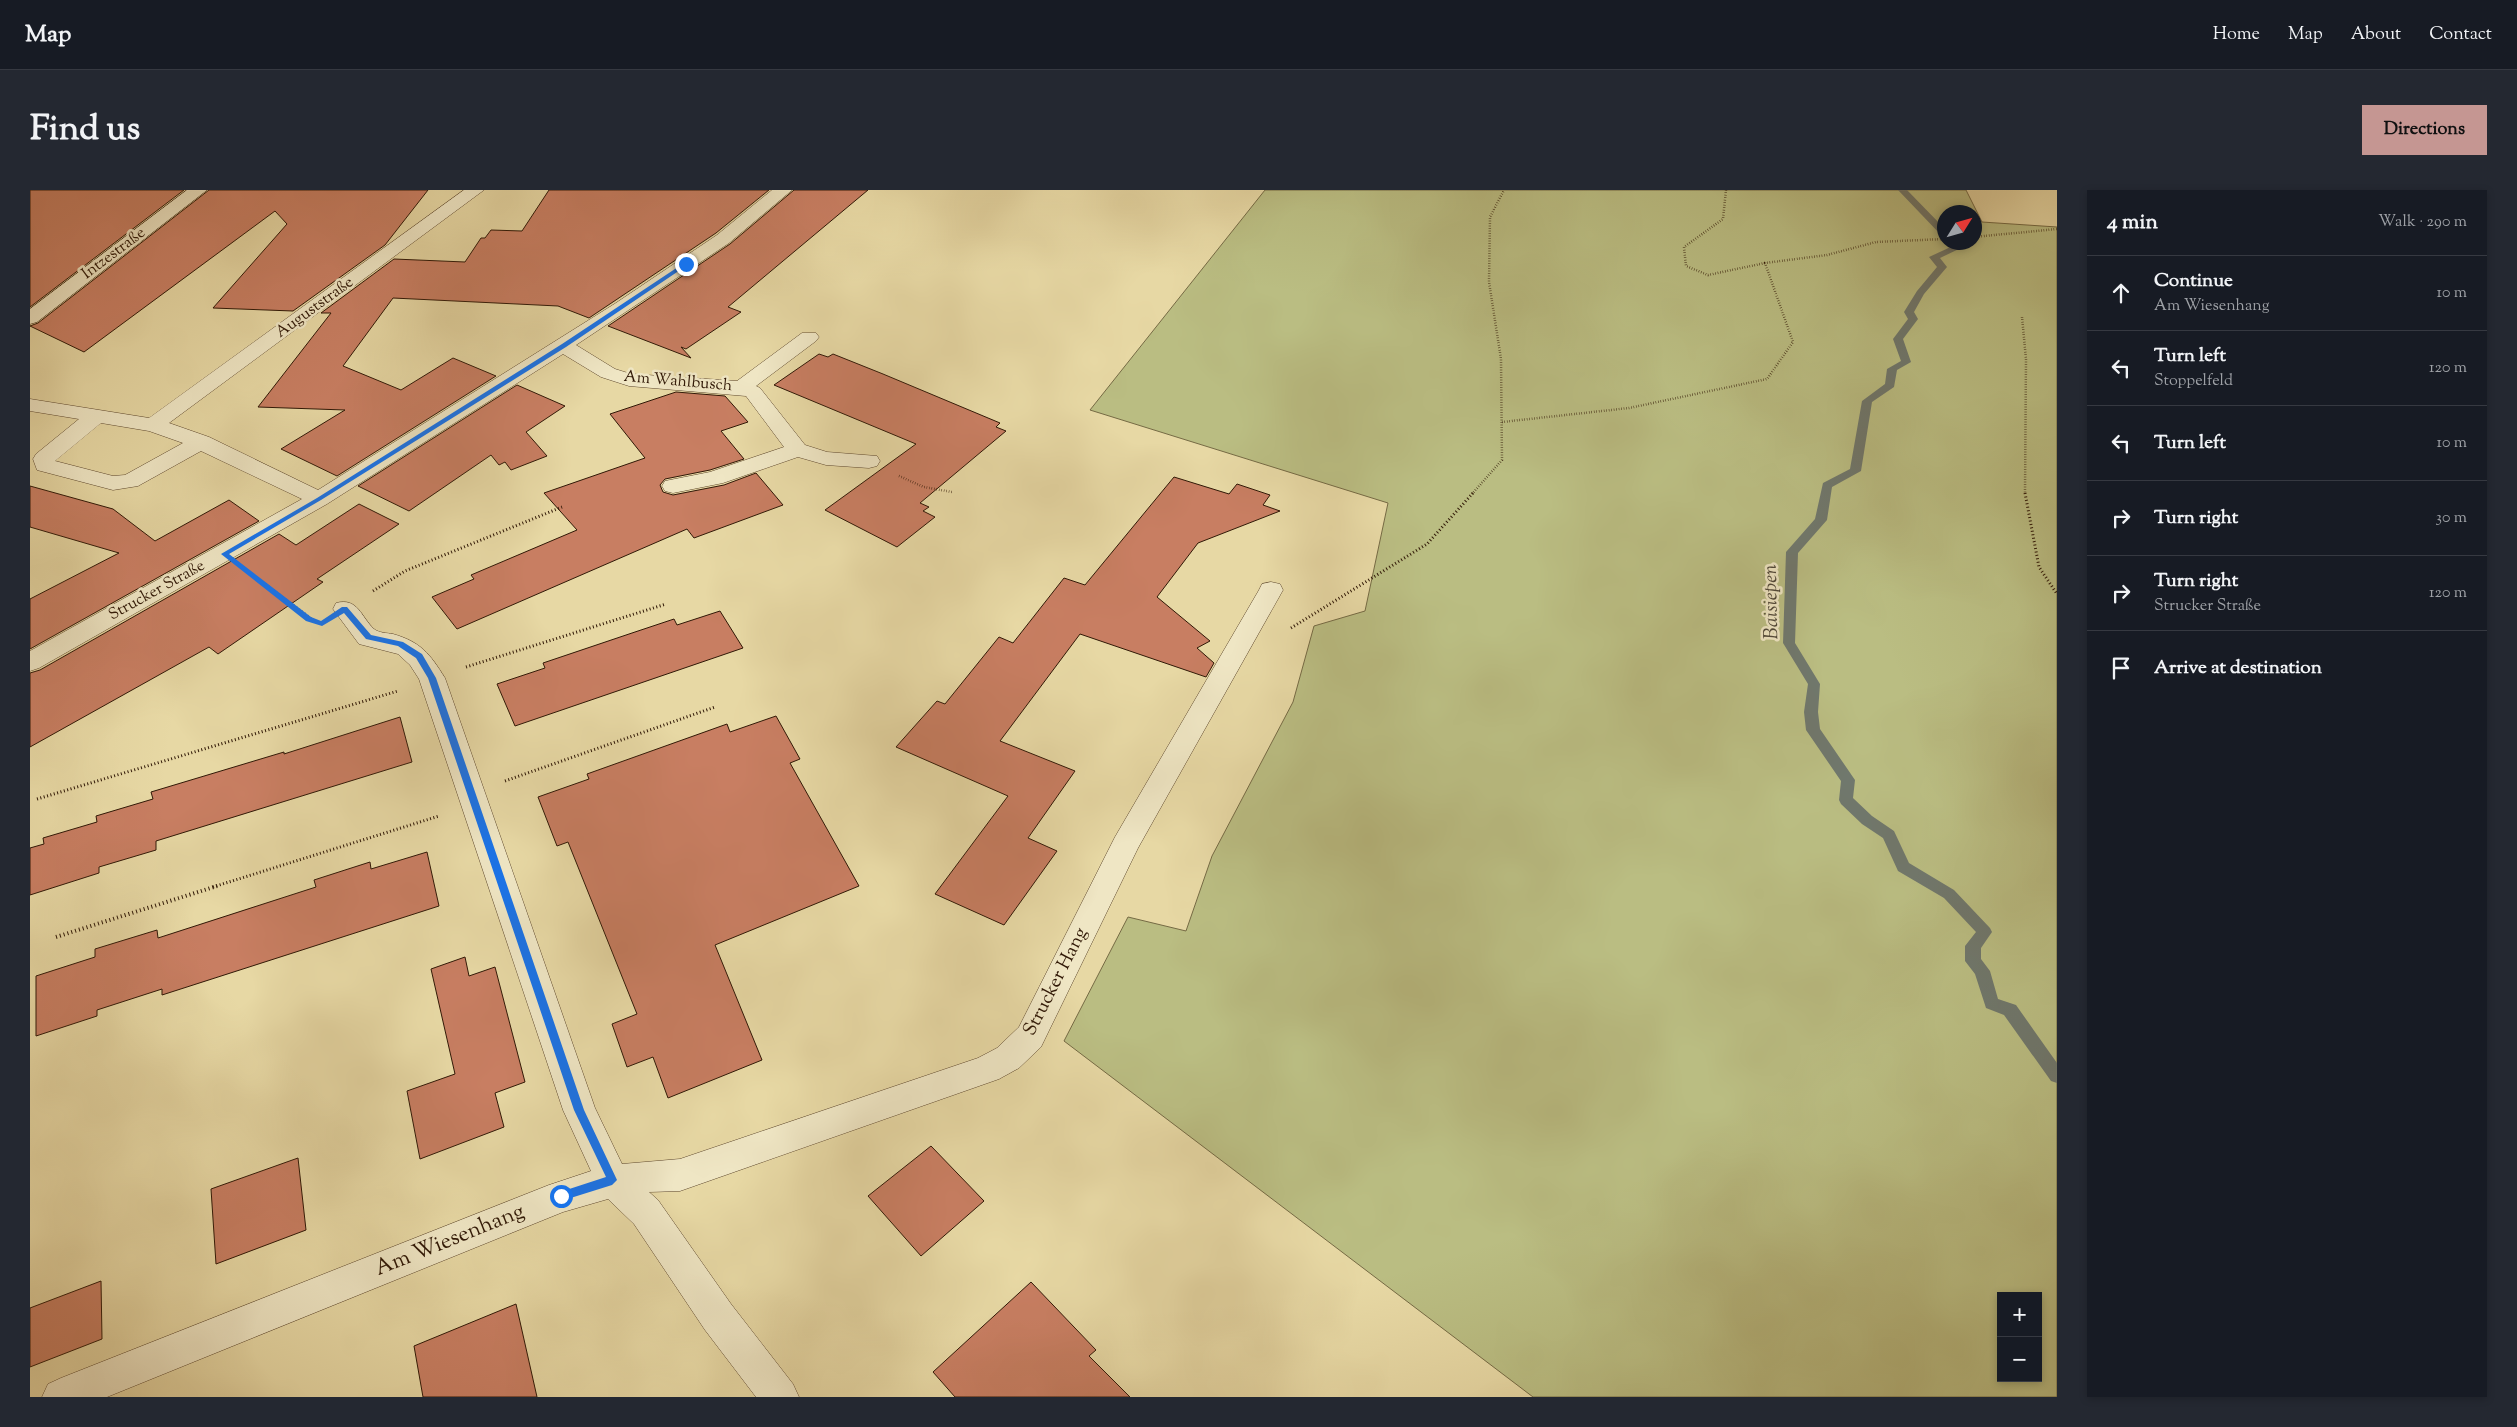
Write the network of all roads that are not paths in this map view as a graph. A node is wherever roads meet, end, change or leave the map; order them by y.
1 (198, 190) edge
2 (476, 190) edge
3 (783, 190) edge
4 (30, 318) edge
5 (809, 337) dead end
6 (564, 346) junction
7 (742, 388) junction
8 (30, 406) edge
9 (96, 416) junction
10 (153, 425) junction
11 (201, 442) junction
12 (797, 450) junction
13 (869, 461) road end
14 (673, 486) dead end
15 (319, 499) junction
16 (1272, 590) dead end
17 (345, 609) road end
18 (30, 662) edge
19 (612, 1180) junction
20 (61, 1397) edge
21 (780, 1397) edge

1 - 4 street, Intzestraße
2 - 10 street, Auguststraße
3 - 6 street, Strucker Straße
5 - 7 street, Am Wahlbusch
6 - 7 street, Am Wahlbusch
6 - 15 street, Strucker Straße
7 - 12 street, Am Wahlbusch
8 - 9 street
9 - 10 street
9 - 11 street
10 - 11 street
11 - 15 street
12 - 13 street
12 - 14 street
15 - 18 street, Strucker Straße
16 - 19 street, Strucker Hang
17 - 19 street
19 - 20 street, Am Wiesenhang
19 - 21 street

